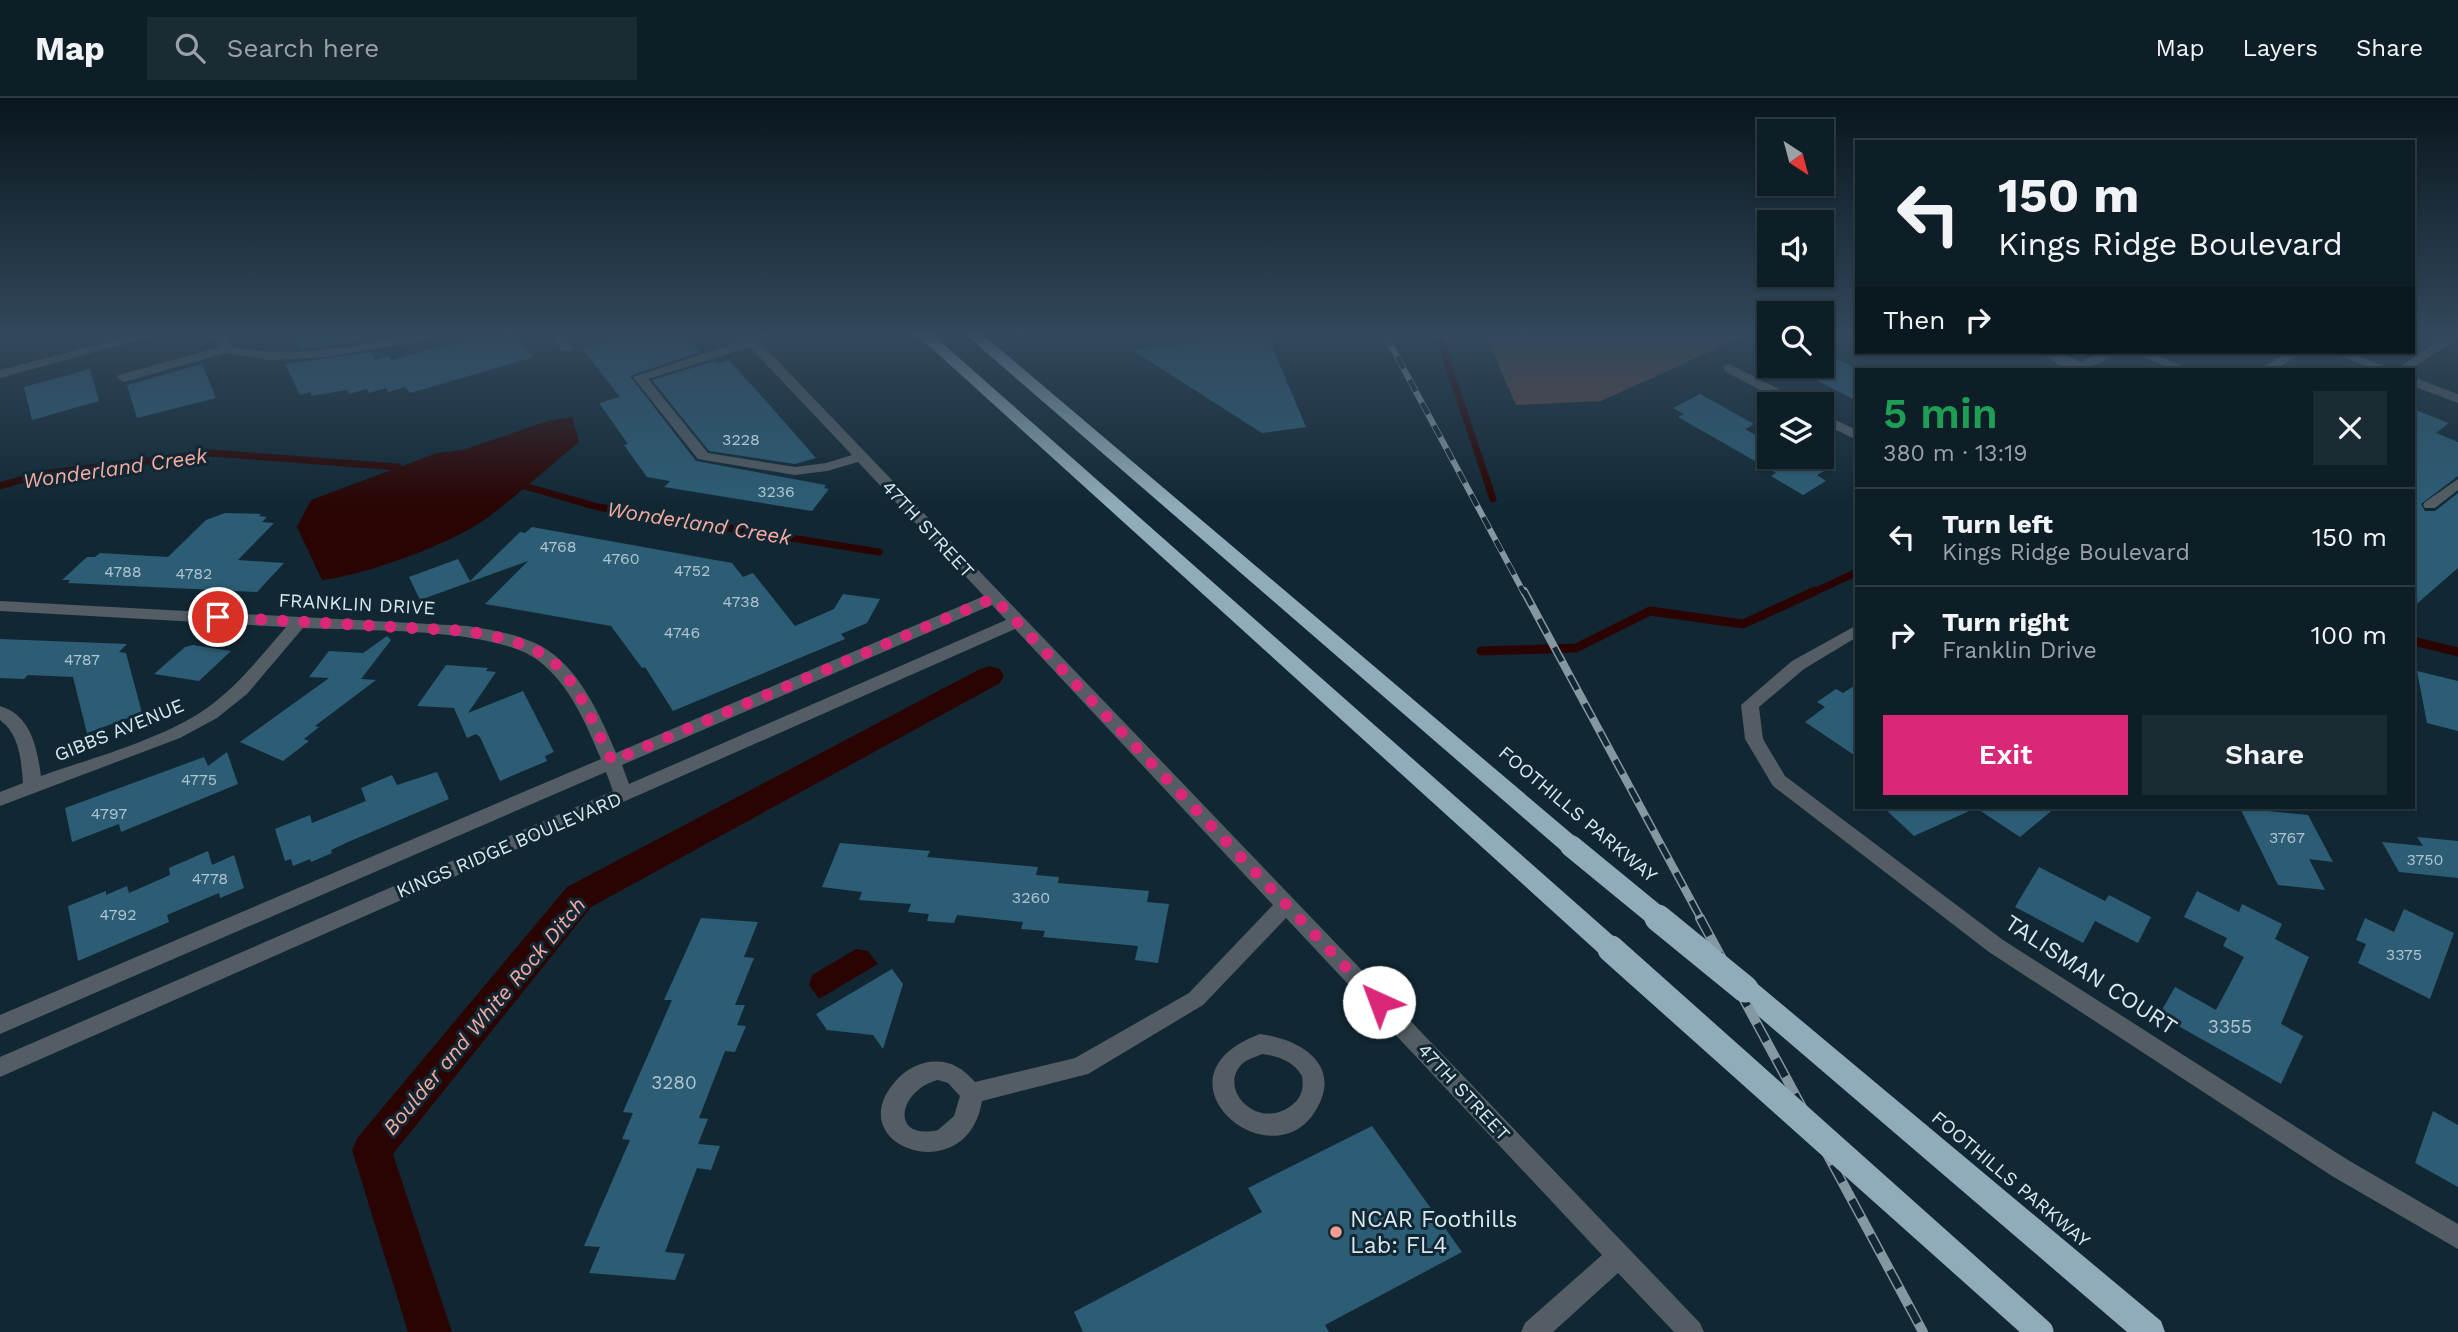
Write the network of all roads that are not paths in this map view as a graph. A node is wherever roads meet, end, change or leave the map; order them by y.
1 (652, 392) edge
2 (799, 392) edge
3 (987, 392) edge
4 (1040, 392) edge
5 (2439, 392) edge
6 (2458, 399) edge
7 (1834, 424) edge
8 (1855, 435) edge
9 (861, 457) junction
10 (2458, 482) edge
11 (2430, 505) dead end
12 (994, 598) junction
13 (0, 606) edge
14 (299, 622) junction
15 (1017, 622) junction
16 (1855, 631) edge
17 (0, 712) edge
18 (612, 761) junction
19 (33, 788) junction
20 (624, 795) junction
21 (0, 799) edge
22 (1287, 904) junction
23 (0, 1025) edge
24 (0, 1066) edge
25 (971, 1093) dead end
26 (2458, 1237) edge
27 (1619, 1256) junction
28 (1534, 1332) edge
29 (1691, 1332) edge
30 (2040, 1332) edge
31 (2150, 1332) edge

1 - 9 street
2 - 9 street, 47TH STREET
3 - 30 highway, bridge
4 - 31 highway, FOOTHILLS PARKWAY, bridge
5 - 6 street
7 - 8 street
9 - 12 street, 47TH STREET
10 - 11 street
12 - 15 street, 47TH STREET
12 - 18 street, KINGS RIDGE BOULEVARD
13 - 14 street, FRANKLIN DRIVE
14 - 18 street, FRANKLIN DRIVE
14 - 19 street, GIBBS AVENUE
15 - 20 street, KINGS RIDGE BOULEVARD
15 - 22 street, 47TH STREET
16 - 26 street, TALISMAN COURT
17 - 19 street
18 - 20 street, FRANKLIN DRIVE
18 - 23 street, KINGS RIDGE BOULEVARD
19 - 21 street, GIBBS AVENUE
20 - 24 street, KINGS RIDGE BOULEVARD
22 - 25 street
22 - 27 street, 47TH STREET
27 - 28 street
27 - 29 street, 47TH STREET

